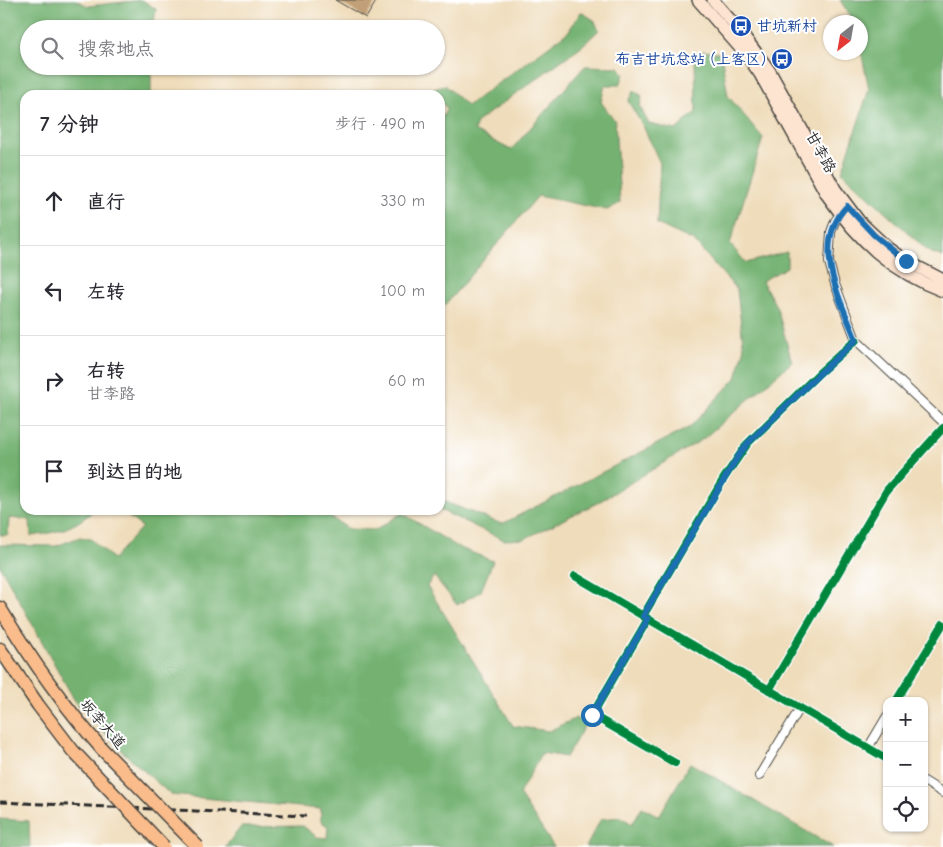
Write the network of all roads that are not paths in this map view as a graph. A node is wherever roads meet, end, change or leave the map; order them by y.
1 (698, 0) edge
2 (712, 0) edge
3 (843, 209) junction
4 (943, 280) edge
5 (943, 291) edge
6 (856, 340) junction
7 (943, 422) edge
8 (943, 428) edge
9 (574, 576) dead end
10 (0, 608) edge
11 (646, 618) junction
12 (943, 624) edge
13 (0, 650) edge
14 (769, 690) junction
15 (898, 697) edge
16 (800, 708) junction
17 (883, 723) edge
18 (868, 748) junction
19 (883, 757) edge
20 (674, 763) dead end
21 (759, 776) dead end
22 (928, 784) edge
23 (943, 793) edge
24 (164, 847) edge
25 (198, 847) edge

1 - 3 main road, 甘李路
2 - 3 main road, 甘李路
3 - 4 main road, 甘李路
3 - 5 main road, 甘李路
3 - 6 street
6 - 7 street
6 - 11 street
8 - 14 street
9 - 11 street
10 - 25 main road, 坂李大道, bridge
11 - 14 street
11 - 20 street
12 - 15 street
13 - 24 main road, bridge
14 - 16 street
16 - 18 street
16 - 21 street
17 - 18 street
18 - 19 street
22 - 23 street

